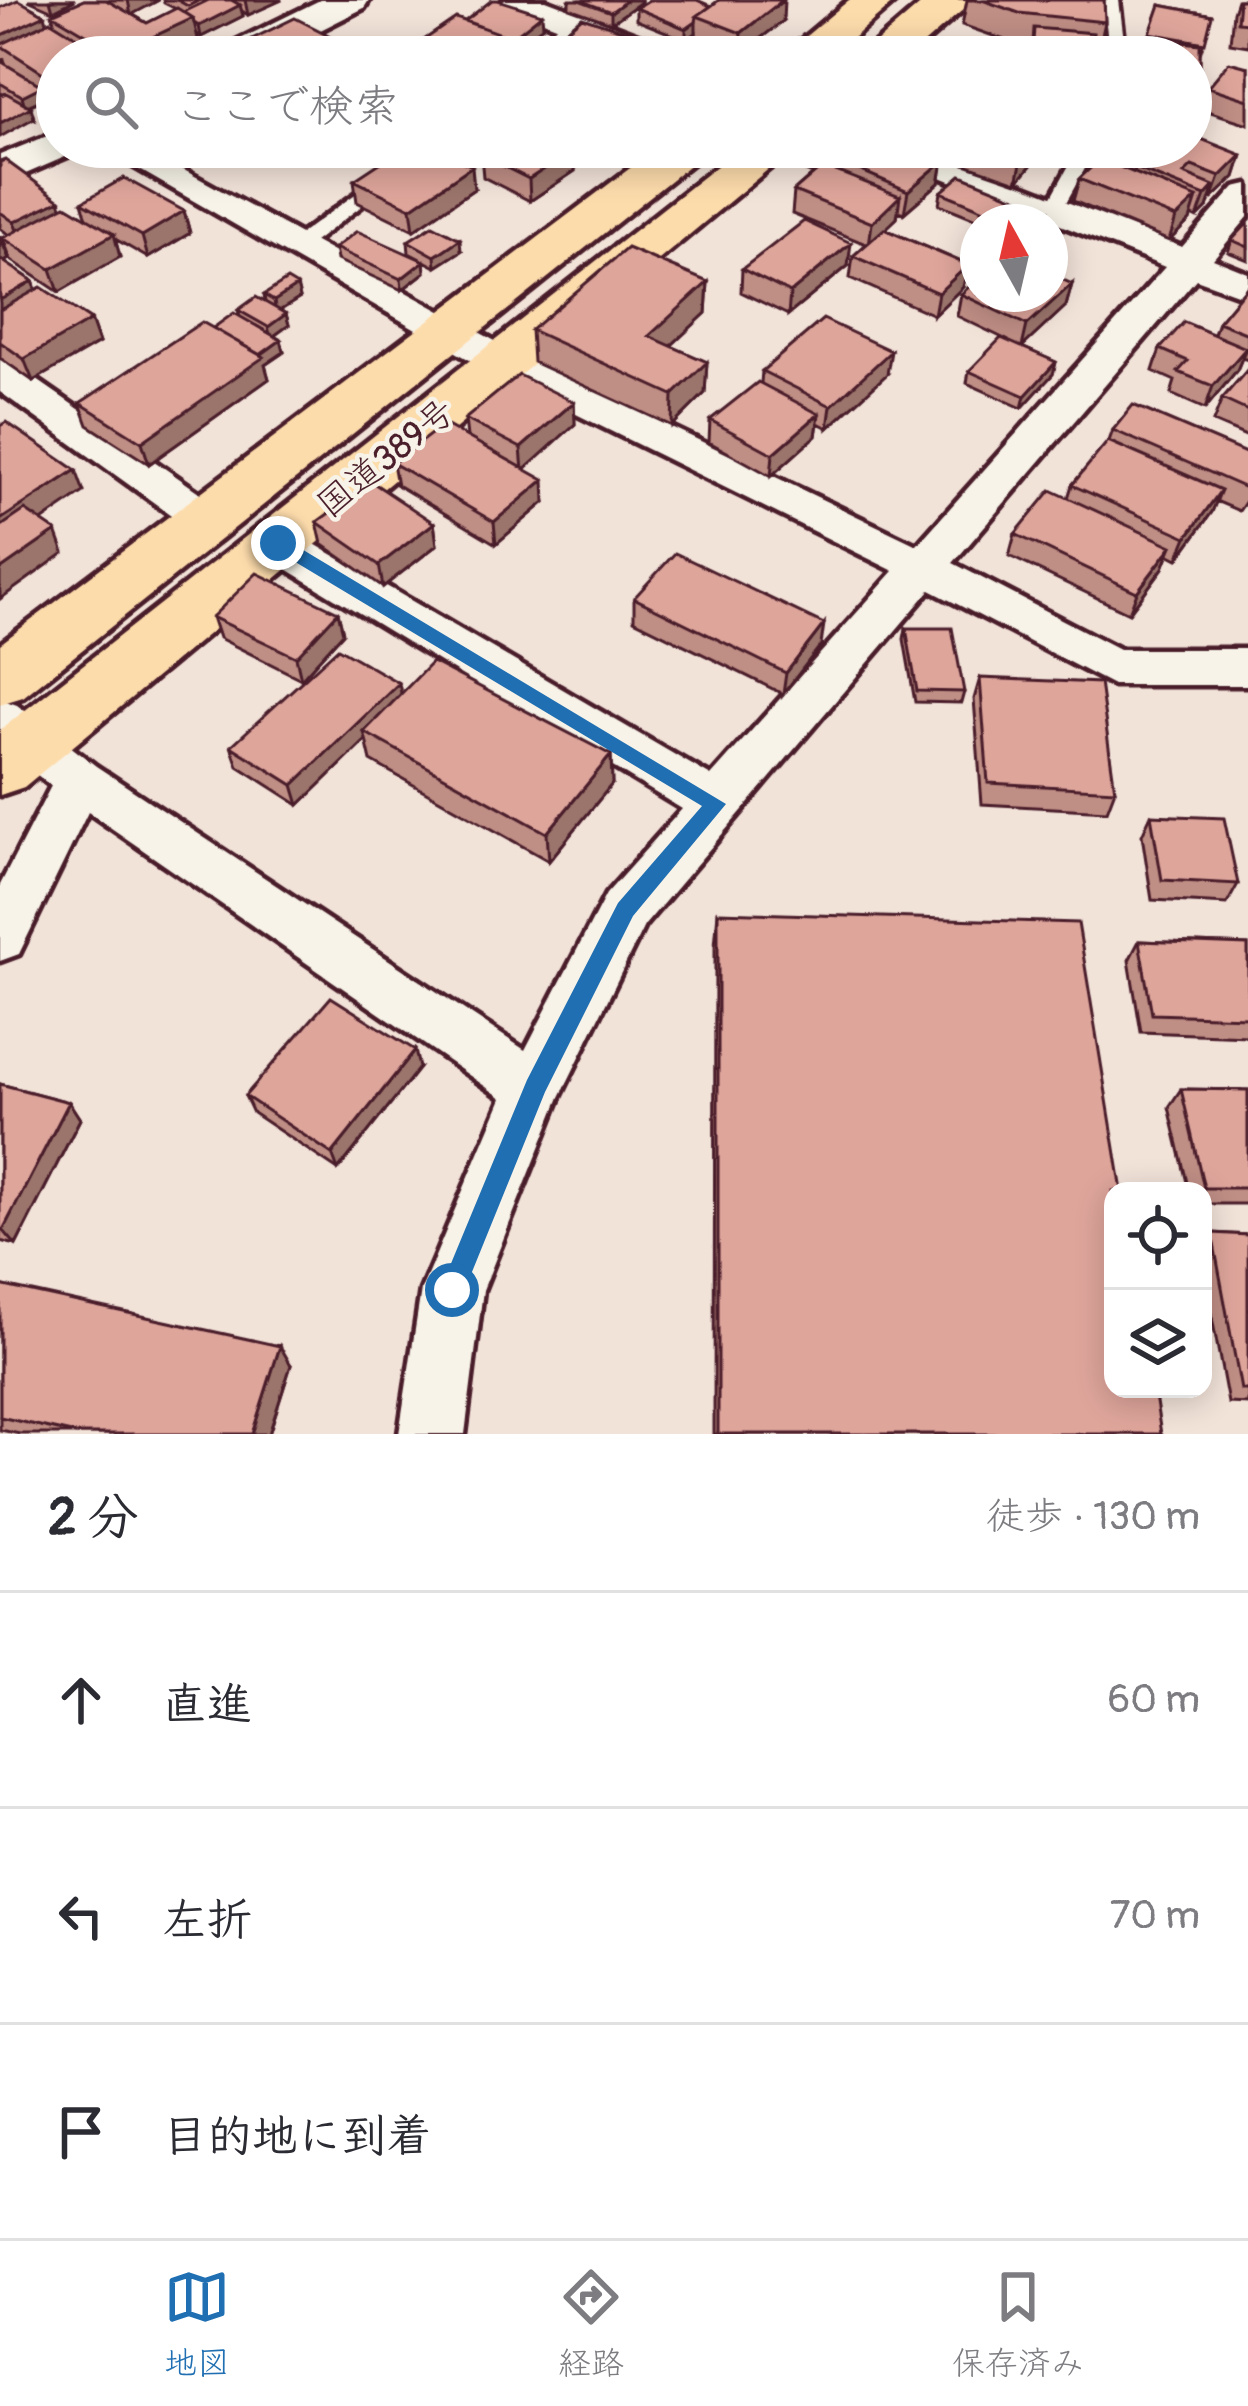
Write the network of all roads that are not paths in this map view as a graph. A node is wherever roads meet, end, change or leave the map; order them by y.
1 (350, 0) edge
2 (518, 0) edge
3 (876, 0) edge
4 (953, 0) edge
5 (1112, 0) edge
6 (571, 20) junction
7 (278, 36) edge
8 (555, 36) edge
9 (612, 36) edge
10 (830, 36) edge
11 (908, 36) edge
12 (1116, 36) edge
13 (36, 155) edge
14 (154, 168) edge
15 (402, 168) edge
16 (661, 168) edge
17 (744, 168) edge
18 (947, 168) edge
19 (1077, 168) edge
20 (0, 172) edge
21 (1248, 195) edge
22 (1036, 204) edge
23 (1057, 204) edge
24 (1068, 217) edge
25 (295, 247) junction
26 (1186, 264) junction
27 (1248, 286) edge
28 (449, 333) junction
29 (503, 362) junction
30 (0, 373) edge
31 (207, 519) junction
32 (278, 543) junction
33 (922, 566) junction
34 (1248, 667) edge
35 (0, 680) edge
36 (10, 743) edge
37 (79, 780) junction
38 (716, 804) junction
39 (0, 938) edge
40 (536, 1088) junction
41 (432, 1434) edge

1 - 7 street
2 - 6 street
3 - 10 highway
4 - 11 highway
5 - 12 lane
6 - 8 lane
6 - 9 street
13 - 20 street
14 - 25 street
15 - 25 lane
16 - 28 highway, 国道389号
17 - 29 highway, 国道389号
18 - 22 street
19 - 23 lane
21 - 26 street
24 - 26 street
25 - 28 street
26 - 27 street
26 - 33 street
28 - 29 street
28 - 31 highway, 国道389号
29 - 32 highway, 国道389号
29 - 33 street
30 - 31 street
31 - 35 highway, 国道389号
32 - 36 highway, 国道389号
32 - 38 street
33 - 34 street
33 - 38 street
36 - 37 street
37 - 39 street
37 - 40 street
38 - 40 street
40 - 41 street

